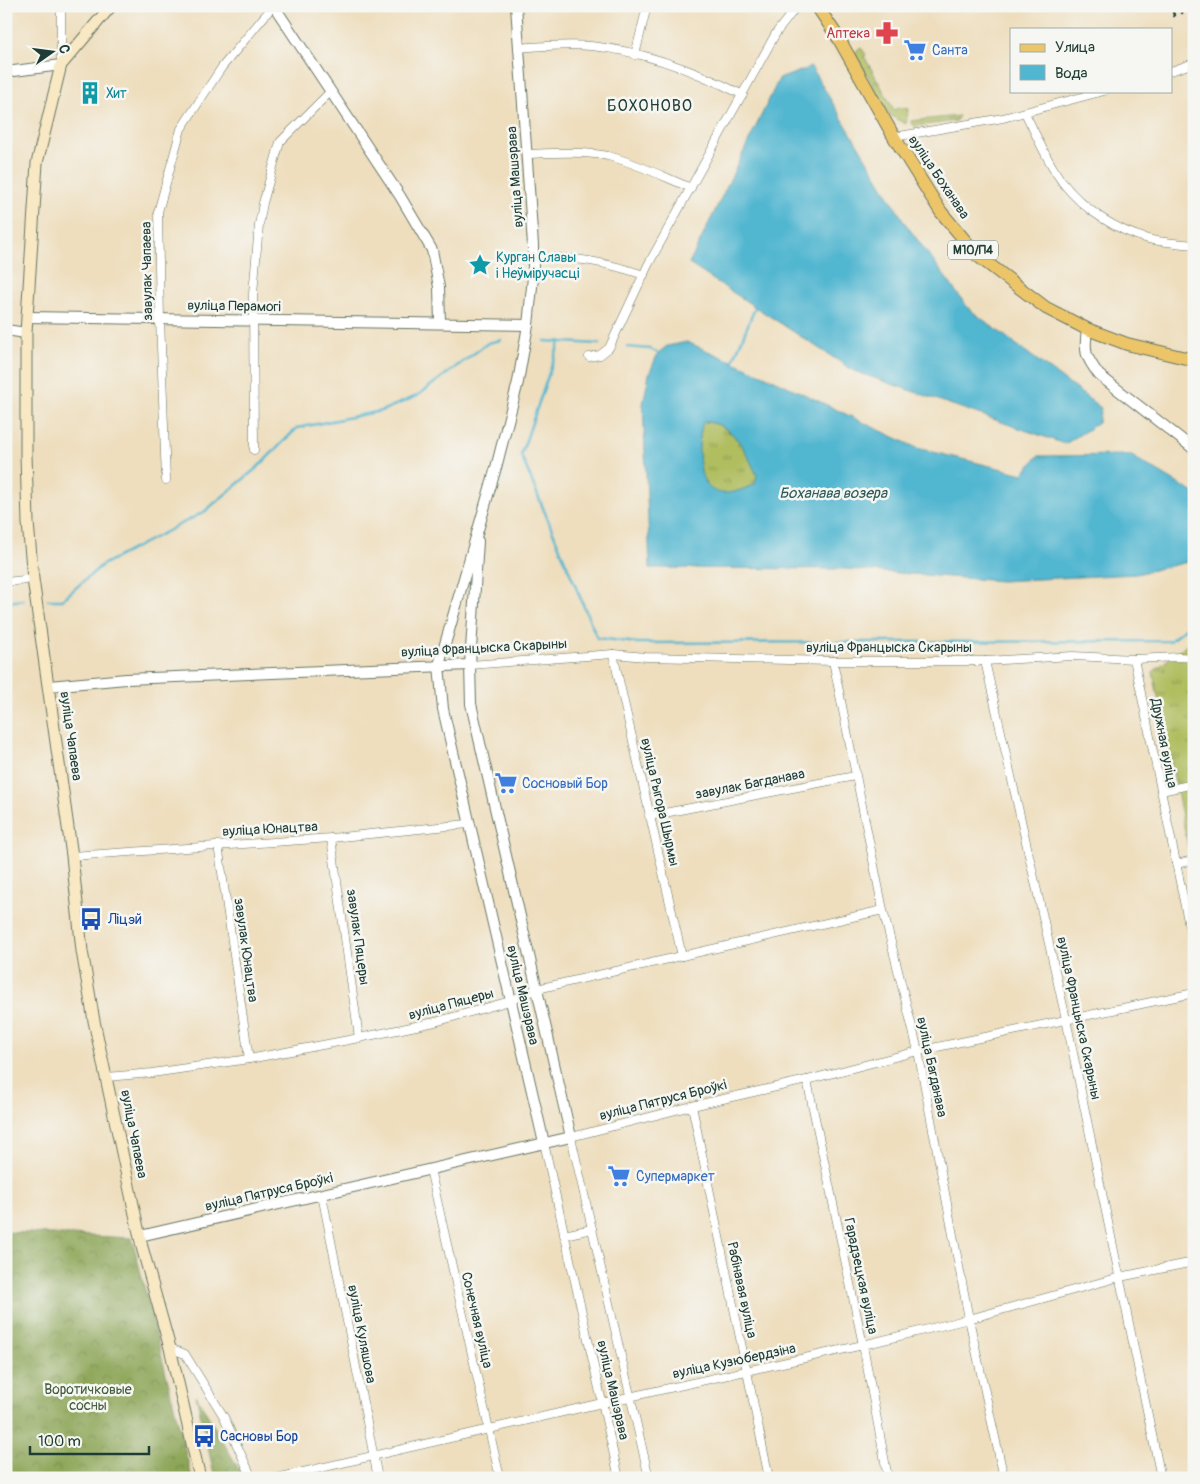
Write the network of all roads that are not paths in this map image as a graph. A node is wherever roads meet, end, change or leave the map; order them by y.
1 (61, 6) edge
2 (111, 6) edge
3 (274, 6) edge
4 (516, 6) edge
5 (648, 6) edge
6 (797, 6) edge
7 (816, 6) edge
8 (518, 48) junction
9 (635, 55) junction
10 (1194, 64) edge
11 (61, 65) junction
12 (1172, 71) edge
13 (6, 72) edge
14 (330, 92) junction
15 (1100, 92) edge
16 (743, 95) junction
17 (1025, 113) junction
18 (894, 137) junction
19 (528, 154) junction
20 (691, 188) junction
21 (1193, 245) edge
22 (533, 258) junction
23 (644, 275) junction
24 (27, 317) junction
25 (160, 319) junction
26 (253, 320) junction
27 (440, 322) junction
28 (528, 325) junction
29 (1087, 329) junction
30 (6, 330) edge
31 (26, 333) junction
32 (589, 357) dead end
33 (1194, 360) edge
34 (1194, 449) edge
35 (254, 450) dead end
36 (166, 480) dead end
37 (480, 520) junction
38 (33, 579) junction
39 (6, 582) edge
40 (613, 654) junction
41 (1194, 658) edge
42 (1134, 659) junction
43 (833, 661) junction
44 (986, 661) junction
45 (439, 665) junction
46 (470, 665) junction
47 (48, 686) junction
48 (855, 776) junction
49 (1194, 784) edge
50 (1161, 790) junction
51 (649, 816) junction
52 (468, 824) junction
53 (331, 838) junction
54 (218, 845) junction
55 (72, 856) junction
56 (1194, 860) edge
57 (1176, 864) junction
58 (883, 910) junction
59 (1194, 950) edge
60 (682, 956) junction
61 (537, 989) junction
62 (1194, 993) edge
63 (510, 1001) junction
64 (1066, 1019) junction
65 (359, 1038) junction
66 (918, 1051) junction
67 (249, 1059) junction
68 (108, 1077) junction
69 (807, 1080) junction
70 (692, 1106) junction
71 (571, 1137) junction
72 (544, 1143) junction
73 (430, 1169) junction
74 (322, 1195) junction
75 (592, 1229) junction
76 (564, 1235) junction
77 (140, 1236) junction
78 (1194, 1262) edge
79 (1120, 1277) junction
80 (969, 1319) junction
81 (863, 1345) junction
82 (170, 1348) junction
83 (746, 1371) junction
84 (630, 1397) junction
85 (602, 1403) junction
86 (489, 1429) junction
87 (373, 1455) junction
88 (200, 1478) edge
89 (252, 1478) edge
90 (277, 1478) edge
91 (378, 1478) edge
92 (500, 1478) edge
93 (619, 1478) edge
94 (649, 1478) edge
95 (769, 1478) edge
96 (888, 1478) edge
97 (1004, 1478) edge
98 (1161, 1478) edge

1 - 11 street
2 - 11 main road, вуліца Чапаева
3 - 14 street
3 - 25 street, завулак Чапаева
4 - 8 street, вуліца Машэрава
5 - 9 street
6 - 16 street
7 - 18 main road, вуліца Боханава / М10/П4
8 - 9 street
8 - 19 street, вуліца Машэрава
9 - 16 street
10 - 12 street
11 - 13 street
11 - 24 main road, вуліца Чапаева
14 - 26 street
14 - 27 street
15 - 17 street
16 - 20 street
17 - 18 street
17 - 21 street
18 - 29 main road, вуліца Боханава / М10/П4
19 - 20 street
19 - 22 street, вуліца Машэрава
20 - 23 street
22 - 23 street
22 - 28 street, вуліца Машэрава
23 - 32 street
24 - 25 street, вуліца Перамогі
24 - 31 main road, вуліца Чапаева
25 - 26 street, вуліца Перамогі
25 - 36 street, завулак Чапаева
26 - 27 street, вуліца Перамогі
26 - 35 street
27 - 28 street, вуліца Перамогі
28 - 37 street, вуліца Машэрава
29 - 33 main road, вуліца Боханава / М10/П4
29 - 34 street
30 - 31 street
31 - 38 main road, вуліца Чапаева
37 - 45 street, вуліца Машэрава
37 - 46 street, вуліца Машэрава
38 - 39 street
38 - 47 main road, вуліца Чапаева
40 - 43 street, вуліца Францыска Скарыны
40 - 46 street, вуліца Францыска Скарыны
40 - 51 street, вуліца Рыгора Шырмы
41 - 42 street
42 - 44 street
42 - 50 street, Дружная вуліца
43 - 44 street, вуліца Францыска Скарыны
43 - 48 street, вуліца Багданава
44 - 64 street, вуліца Францыска Скарыны
45 - 46 street, вуліца Францыска Скарыны
45 - 47 street, вуліца Францыска Скарыны
45 - 52 street, вуліца Машэрава
46 - 61 street, вуліца Машэрава
47 - 55 main road, вуліца Чапаева
48 - 51 street, завулак Багданава
48 - 58 street, вуліца Багданава
49 - 50 street
50 - 57 street, Дружная вуліца
51 - 60 street, вуліца Рыгора Шырмы
52 - 53 street, вуліца Юнацтва
52 - 63 street, вуліца Машэрава
53 - 54 street, вуліца Юнацтва
53 - 65 street, завулак Пяцеры
54 - 55 street, вуліца Юнацтва
54 - 67 street, завулак Юнацтва
55 - 68 main road, вуліца Чапаева
56 - 57 street
57 - 59 street, Дружная вуліца
58 - 60 street, вуліца Пяцеры
58 - 66 street, вуліца Багданава
60 - 61 street, вуліца Пяцеры
61 - 63 street, вуліца Пяцеры
61 - 71 street, вуліца Машэрава
62 - 64 street, вуліца Пятруся Броўкі
63 - 65 street, вуліца Пяцеры
63 - 72 street, вуліца Машэрава
64 - 66 street, вуліца Пятруся Броўкі
64 - 79 street, вуліца Францыска Скарыны
65 - 67 street, вуліца Пяцеры
66 - 69 street, вуліца Пятруся Броўкі
66 - 80 street, вуліца Багданава
67 - 68 street, вуліца Пяцеры
68 - 77 main road, вуліца Чапаева
69 - 70 street, вуліца Пятруся Броўкі
69 - 81 street, Гарадзецкая вуліца
70 - 71 street, вуліца Пятруся Броўкі
70 - 83 street, Рабінавая вуліца
71 - 72 street, вуліца Пятруся Броўкі
71 - 75 street, вуліца Машэрава
72 - 73 street, вуліца Пятруся Броўкі
72 - 76 street, вуліца Машэрава
73 - 74 street, вуліца Пятруся Броўкі
73 - 86 street, Сонечная вуліца
74 - 77 street, вуліца Пятруся Броўкі
74 - 87 street, вуліца Куляшова
75 - 76 street
75 - 84 street, вуліца Машэрава
76 - 85 street, вуліца Машэрава
77 - 82 main road, вуліца Чапаева
78 - 79 street, вуліца Кузюбердзіна
79 - 80 street, вуліца Кузюбердзіна
79 - 98 street, вуліца Францыска Скарыны
80 - 81 street, вуліца Кузюбердзіна
80 - 97 street, вуліца Багданава
81 - 83 street, вуліца Кузюбердзіна
81 - 96 street, Гарадзецкая вуліца
82 - 88 main road, вуліца Чапаева
82 - 89 street
83 - 84 street, вуліца Кузюбердзіна
83 - 95 street, Рабінавая вуліца
84 - 85 street, вуліца Кузюбердзіна
84 - 94 street, вуліца Машэрава
85 - 86 street, вуліца Кузюбердзіна
85 - 93 street, вуліца Машэрава
86 - 87 street, вуліца Кузюбердзіна
86 - 92 street, Сонечная вуліца
87 - 90 street, вуліца Кузюбердзіна
87 - 91 street, вуліца Куляшова

